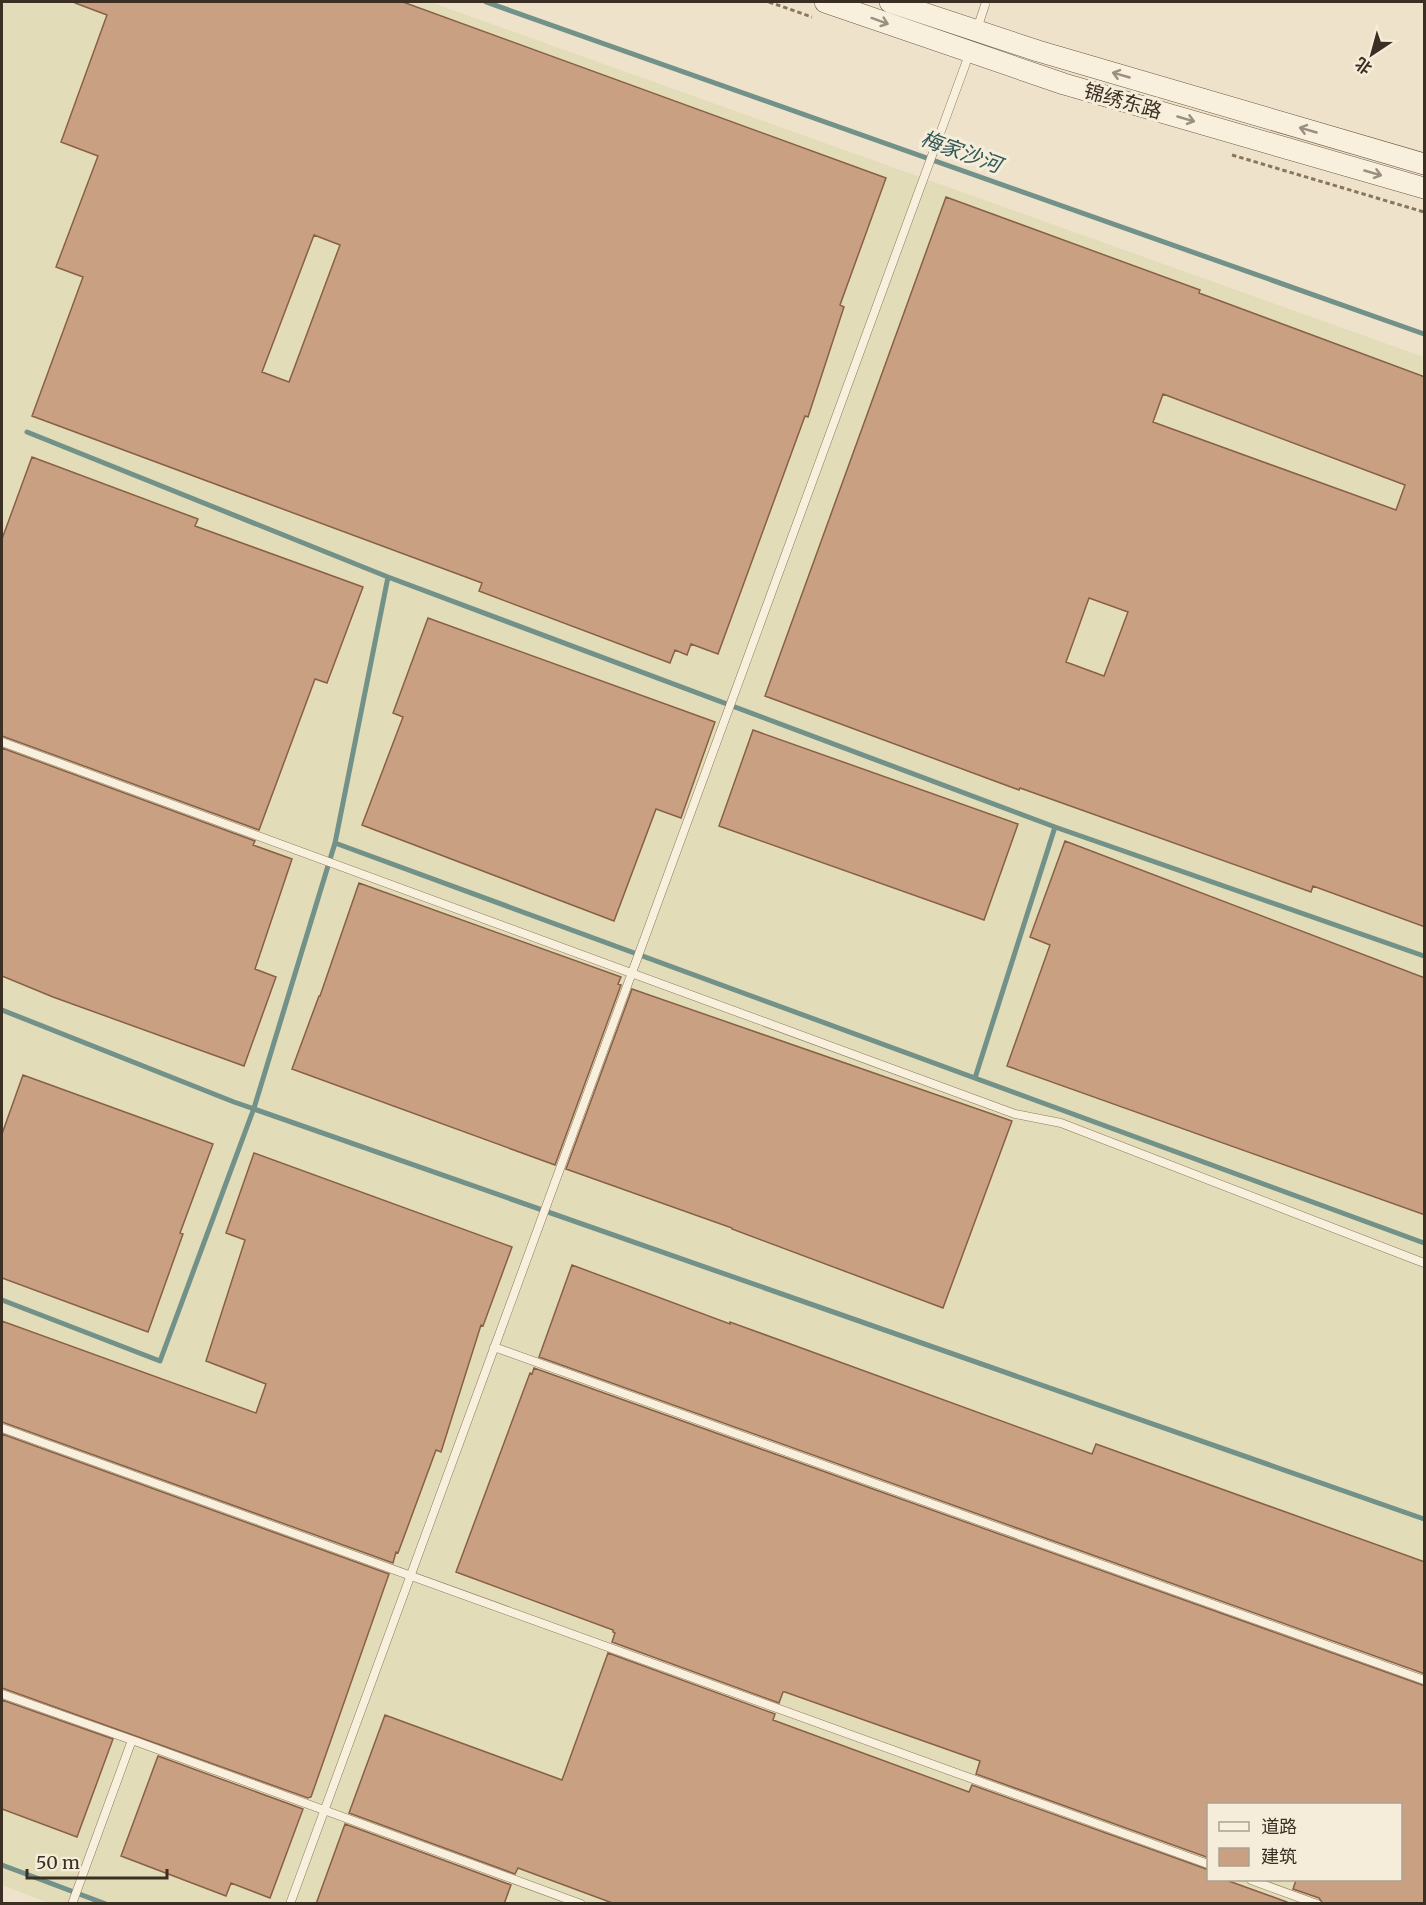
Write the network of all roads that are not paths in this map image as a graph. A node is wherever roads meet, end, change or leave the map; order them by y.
1 (825, 2) edge
2 (890, 2) edge
3 (985, 5) dead end
4 (977, 31) junction
5 (970, 52) junction
6 (1425, 164) edge
7 (1425, 188) edge
8 (2, 742) edge
9 (632, 973) junction
10 (1425, 1263) edge
11 (494, 1347) junction
12 (2, 1428) edge
13 (410, 1575) junction
14 (1425, 1680) edge
15 (2, 1694) edge
16 (132, 1740) junction
17 (324, 1810) junction
18 (1207, 1863) edge
19 (1254, 1881) edge
20 (73, 1902) edge
21 (290, 1904) edge
22 (581, 1904) edge
23 (1317, 1904) edge

1 -> 5 main road, 锦绣东路
2 - 4 main road, 锦绣东路
3 - 4 lane
4 - 5 lane
6 -> 4 main road, 锦绣东路
5 -> 7 main road, 锦绣东路
5 - 9 lane
8 - 9 lane
9 - 10 lane
9 - 11 lane
11 - 13 lane
11 - 14 lane
12 - 13 lane
13 - 17 lane
13 - 18 lane
15 - 16 lane
16 - 17 lane
16 - 20 lane
17 - 21 lane
17 - 22 lane
19 - 23 lane

